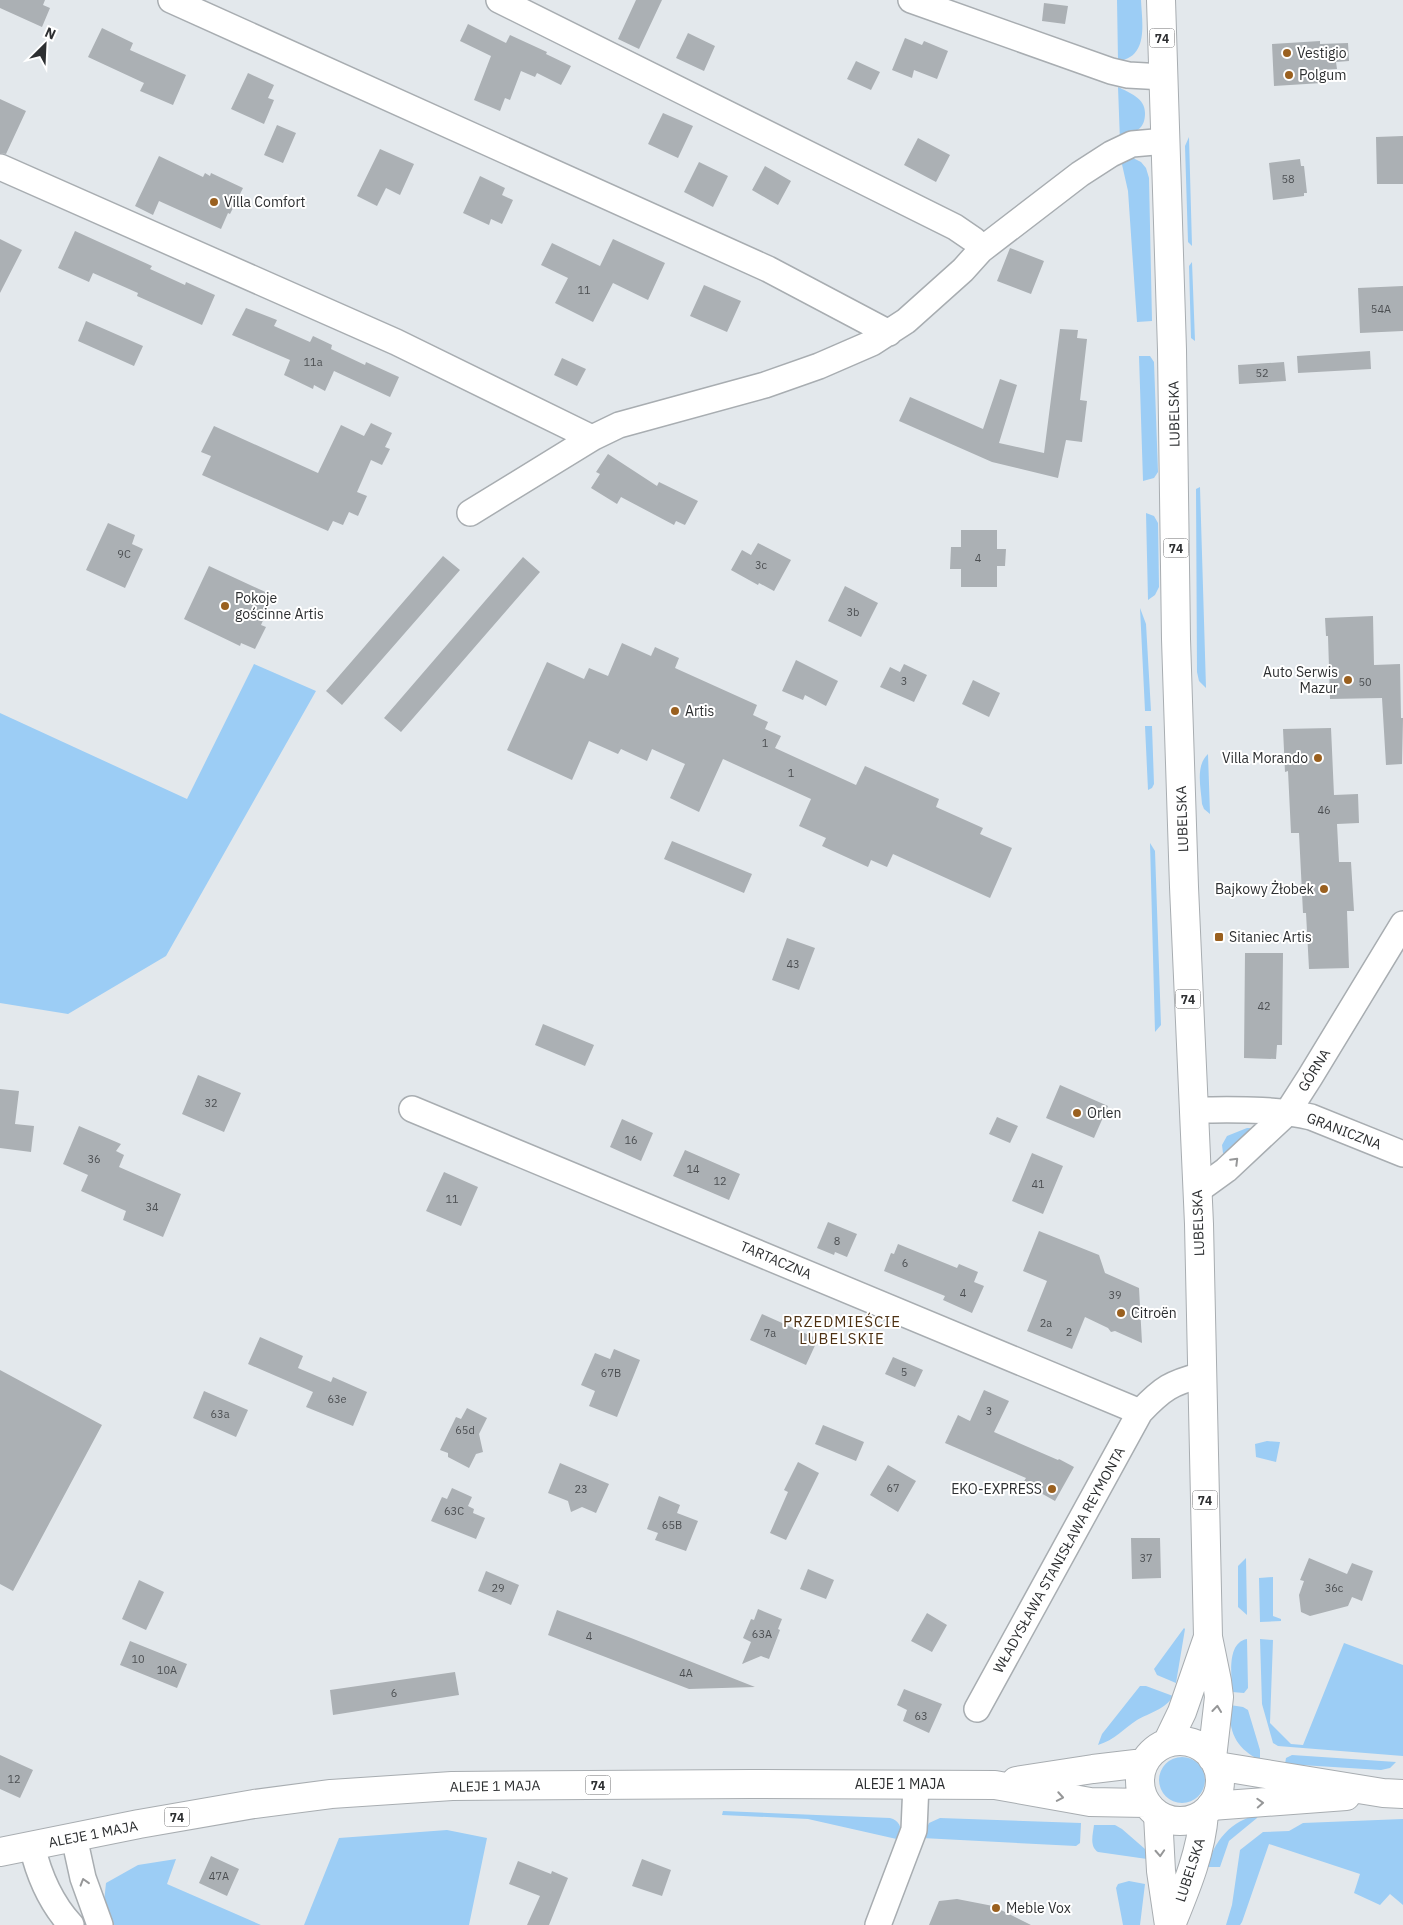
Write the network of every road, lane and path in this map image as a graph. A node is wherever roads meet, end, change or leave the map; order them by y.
1 (171, 0) edge
2 (499, 0) edge
3 (912, 0) edge
4 (1161, 0) edge
5 (1164, 76) junction
6 (1166, 141) junction
7 (0, 167) edge
8 (981, 250) junction
9 (889, 333) junction
10 (592, 438) junction
11 (470, 513) dead end
12 (1403, 924) edge
13 (412, 1109) dead end
14 (1194, 1110) junction
15 (1287, 1113) junction
16 (1403, 1154) edge
17 (1197, 1191) junction
18 (1202, 1375) junction
19 (1140, 1412) junction
20 (1208, 1637) junction
21 (977, 1709) dead end
22 (1167, 1743) junction
23 (1215, 1762) junction
24 (1144, 1764) junction
25 (916, 1784) junction
26 (995, 1785) junction
27 (1393, 1794) edge
28 (1152, 1809) junction
29 (1208, 1810) junction
30 (74, 1837) junction
31 (32, 1846) junction
32 (0, 1852) edge
33 (71, 1925) edge
34 (100, 1925) edge
35 (878, 1925) edge
36 (1170, 1925) edge

1 - 9 street
2 - 8 street
3 - 5 street
4 - 5 main road, LUBELSKA / 74
5 - 6 main road, LUBELSKA / 74
6 - 8 street
6 - 14 main road, LUBELSKA / 74
7 - 10 street
8 - 9 street
9 - 10 street
10 - 11 street
12 - 15 street, GÓRNA
13 - 19 street, TARTACZNA
14 - 15 street, GRANICZNA
14 - 17 main road, LUBELSKA / 74
15 - 16 street, GRANICZNA
17 -> 15 street, GÓRNA
17 - 18 main road, LUBELSKA / 74
18 - 19 street, WŁADYSŁAWA STANISŁAWA REYMONTA
18 - 20 main road, LUBELSKA / 74
19 - 21 street, WŁADYSŁAWA STANISŁAWA REYMONTA
20 - 22 main road, LUBELSKA / 74
23 -> 20 main road, LUBELSKA / 74
22 - 23 main road
22 - 24 main road, 74
23 - 27 main road
23 - 29 main road, 74
24 - 26 main road, ALEJE 1 MAJA / 74
24 - 28 main road
25 - 26 main road, ALEJE 1 MAJA / 74
25 - 30 main road, ALEJE 1 MAJA / 74
25 - 35 street
26 -> 28 main road, ALEJE 1 MAJA / 74
29 -> 27 main road
28 - 29 main road, 74
28 -> 36 main road, LUBELSKA
29 - 36 main road, LUBELSKA
30 - 31 main road, ALEJE 1 MAJA / 74
34 -> 30 street
31 - 32 main road, ALEJE 1 MAJA / 74
31 - 33 street

